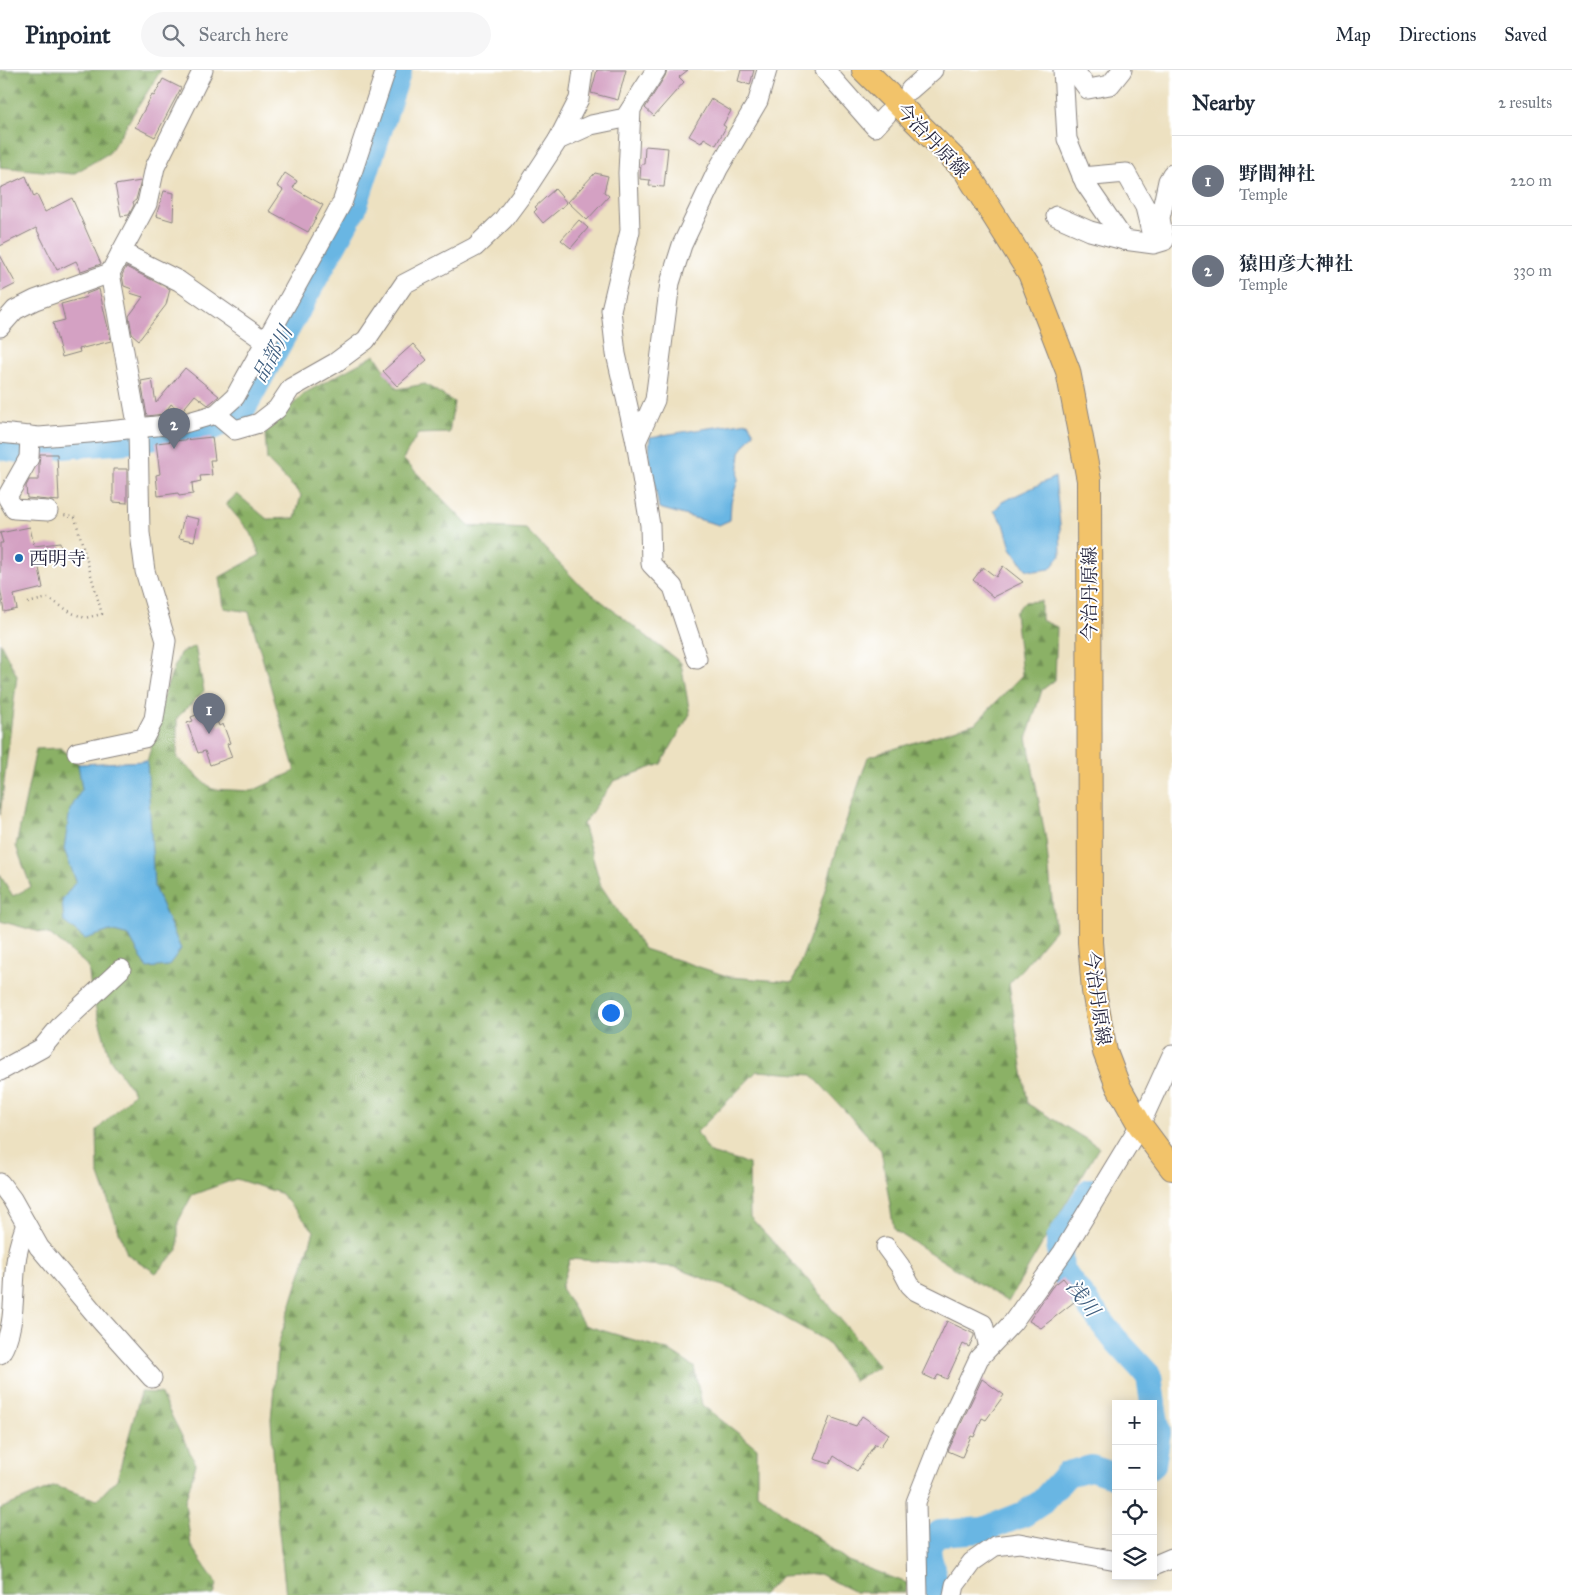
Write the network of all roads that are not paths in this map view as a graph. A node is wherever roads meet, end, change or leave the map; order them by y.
1 (203, 70) edge
2 (386, 70) edge
3 (584, 70) edge
4 (656, 70) edge
5 (767, 70) edge
6 (825, 70) edge
7 (864, 70) edge
8 (933, 70) edge
9 (1063, 70) edge
10 (1074, 70) edge
11 (1122, 70) edge
12 (910, 90) dead end
13 (631, 109) junction
14 (887, 114) dead end
15 (558, 140) junction
16 (1172, 174) edge
17 (1082, 176) junction
18 (1056, 216) dead end
19 (1124, 240) junction
20 (1154, 244) junction
21 (121, 252) junction
22 (110, 272) junction
23 (0, 328) edge
24 (266, 342) junction
25 (216, 414) junction
26 (138, 429) junction
27 (0, 433) edge
28 (30, 436) junction
29 (636, 442) junction
30 (48, 511) road end
31 (697, 659) dead end
32 (77, 752) dead end
33 (121, 969) dead end
34 (1172, 1055) edge
35 (0, 1071) edge
36 (1140, 1125) junction
37 (1172, 1168) edge
38 (0, 1183) edge
39 (26, 1224) junction
40 (886, 1247) dead end
41 (989, 1347) junction
42 (0, 1354) edge
43 (152, 1378) dead end
44 (1172, 1558) edge
45 (1112, 1560) edge
46 (1157, 1564) edge
47 (918, 1595) edge
48 (952, 1595) edge

1 - 21 street
2 - 24 street
3 - 15 street
4 - 13 street
5 - 29 street
6 - 14 street
7 - 36 main road, 今治丹原線
8 - 12 street
9 - 17 street
10 - 11 street
13 - 15 street
13 - 29 street
15 - 25 street
16 - 20 street
17 - 19 street
17 - 20 street
18 - 19 street
19 - 20 street
21 - 22 street
21 - 24 street
22 - 23 street
22 - 26 street
24 - 25 street
25 - 26 street
26 - 28 street
26 - 32 street
27 - 28 street
28 - 30 street
29 - 31 street
33 - 35 street
34 - 36 street
36 - 37 main road, 今治丹原線
36 - 41 street
38 - 39 street
39 - 42 street
39 - 43 street
40 - 41 street
41 - 47 street
44 - 46 street
45 - 48 street

